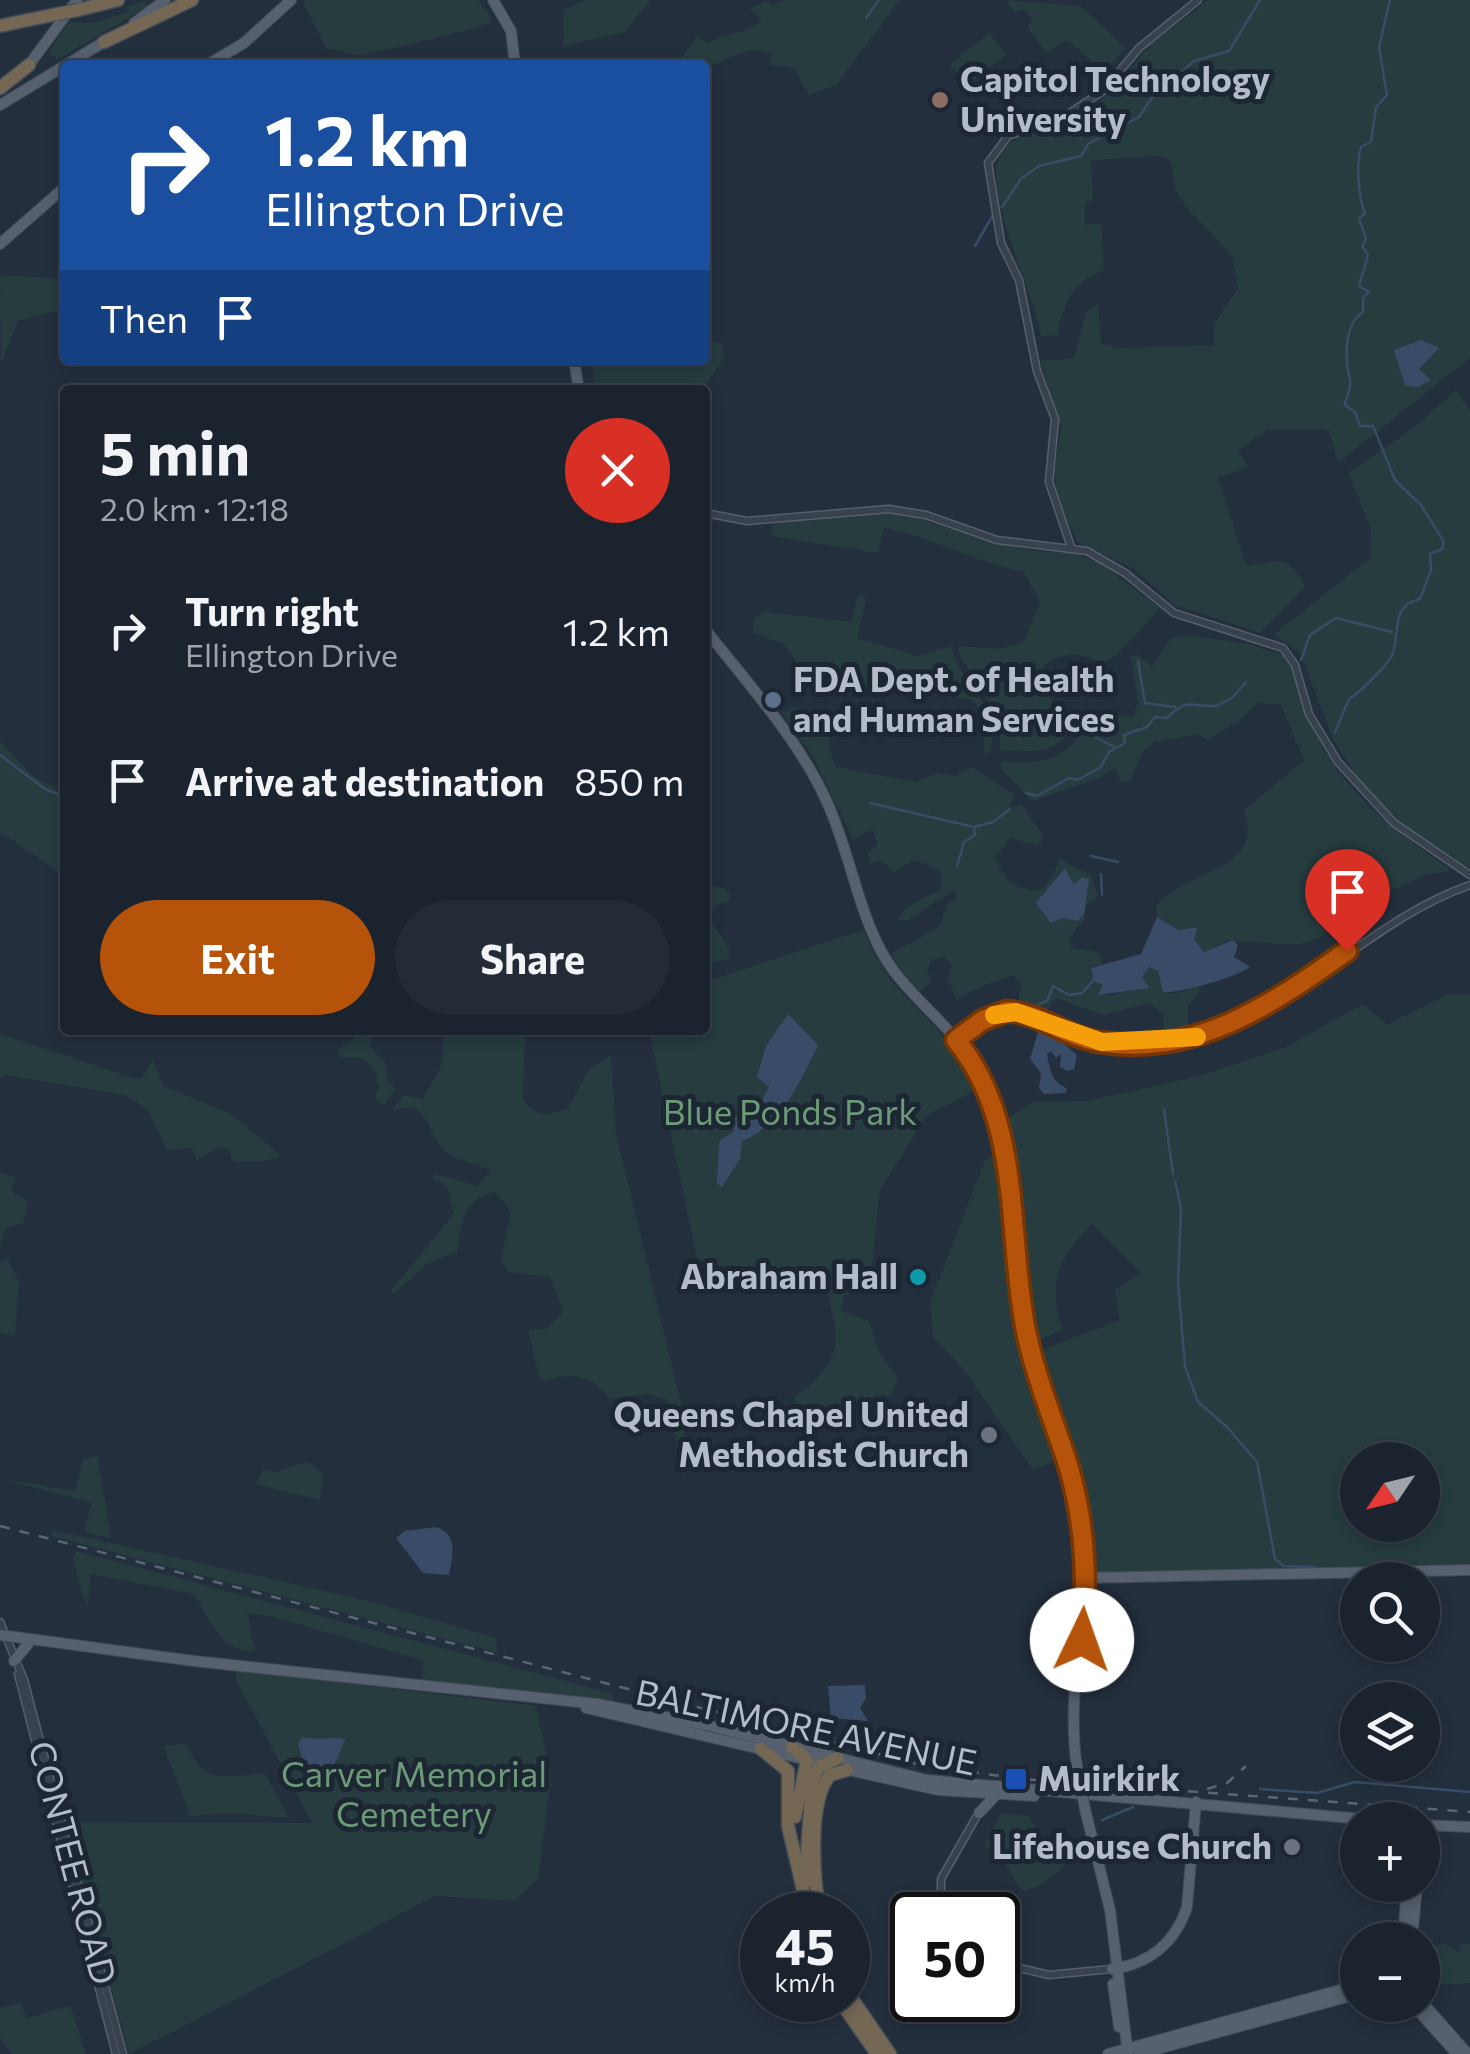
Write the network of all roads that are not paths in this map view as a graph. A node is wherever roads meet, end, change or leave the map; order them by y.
1 (118, 0) edge
2 (165, 0) edge
3 (192, 0) edge
4 (291, 0) edge
5 (493, 0) edge
6 (1198, 0) edge
7 (78, 5) edge
8 (0, 27) edge
9 (104, 42) junction
10 (74, 60) edge
11 (216, 60) edge
12 (514, 60) edge
13 (30, 65) joint
14 (60, 69) edge
15 (0, 91) edge
16 (0, 105) edge
17 (60, 191) edge
18 (0, 244) edge
19 (710, 514) edge
20 (1070, 542) junction
21 (710, 635) edge
22 (1470, 875) edge
23 (1470, 885) edge
24 (956, 1040) junction
25 (1470, 1570) edge
26 (1084, 1578) junction
27 (0, 1622) edge
28 (4, 1638) edge
29 (28, 1644) junction
30 (122, 1651) junction
31 (16, 1667) junction
32 (576, 1705) junction
33 (792, 1746) junction
34 (762, 1749) junction
35 (838, 1758) junction
36 (807, 1760) junction
37 (824, 1764) junction
38 (847, 1770) junction
39 (971, 1794) junction
40 (995, 1796) junction
41 (1195, 1806) junction
42 (979, 1812) junction
43 (1340, 1816) edge
44 (56, 1818) junction
45 (1440, 1826) edge
46 (1470, 1827) edge
47 (805, 1862) junction
48 (809, 1892) edge
49 (809, 1892) edge
50 (810, 1892) edge
51 (941, 1892) edge
52 (1020, 1968) edge
53 (1115, 1969) junction
54 (1340, 1990) edge
55 (1340, 1999) edge
56 (854, 2022) edge
57 (868, 2022) edge
58 (1429, 2022) edge
59 (1440, 2022) edge
60 (1126, 2034) junction
61 (1150, 2042) junction
62 (1129, 2052) edge
63 (120, 2054) edge
64 (877, 2054) edge
65 (890, 2054) edge
66 (1108, 2054) edge
67 (1458, 2054) edge
68 (1468, 2054) edge

1 - 7 highway
2 - 9 main road
3 - 9 highway
4 - 11 main road
5 - 12 main road
6 - 20 street
7 - 8 highway, bridge
7 - 13 main road
9 - 10 main road
13 - 15 highway
14 - 16 main road
17 - 18 main road
19 - 20 street
20 - 22 street
21 - 24 main road
23 - 24 street
24 - 26 main road
25 - 26 main road
26 - 53 main road, bridge
27 - 28 street, CONTEE ROAD
28 - 29 main road, BALTIMORE AVENUE
28 - 30 main road, BALTIMORE AVENUE
28 - 31 street, CONTEE ROAD
29 - 30 main road, BALTIMORE AVENUE
29 - 31 main road
30 - 32 main road, BALTIMORE AVENUE
31 - 44 street, CONTEE ROAD
31 - 44 street, CONTEE ROAD
32 - 33 main road, BALTIMORE AVENUE
32 - 34 main road, BALTIMORE AVENUE
33 - 35 main road, BALTIMORE AVENUE
33 - 36 highway
34 - 36 main road, BALTIMORE AVENUE
34 - 48 highway
35 - 37 highway
35 - 41 main road, BALTIMORE AVENUE
36 - 37 main road, BALTIMORE AVENUE
36 - 47 highway
37 - 38 main road, BALTIMORE AVENUE
37 - 47 highway
38 - 39 main road, BALTIMORE AVENUE
38 - 50 highway
39 - 40 main road, BALTIMORE AVENUE
39 - 42 main road
40 - 41 main road, BALTIMORE AVENUE
40 - 42 main road
41 - 43 main road, BALTIMORE AVENUE
41 - 53 main road
42 - 51 street
44 - 63 street, CONTEE ROAD
44 - 63 street, CONTEE ROAD
45 - 46 main road
47 - 49 highway
52 - 53 street
53 - 60 main road
53 - 62 main road
54 - 61 main road
55 - 62 main road
56 - 64 highway
57 - 65 highway
58 - 67 main road
59 - 68 main road
60 - 61 main road
60 - 62 main road
61 - 62 main road
62 - 66 main road

